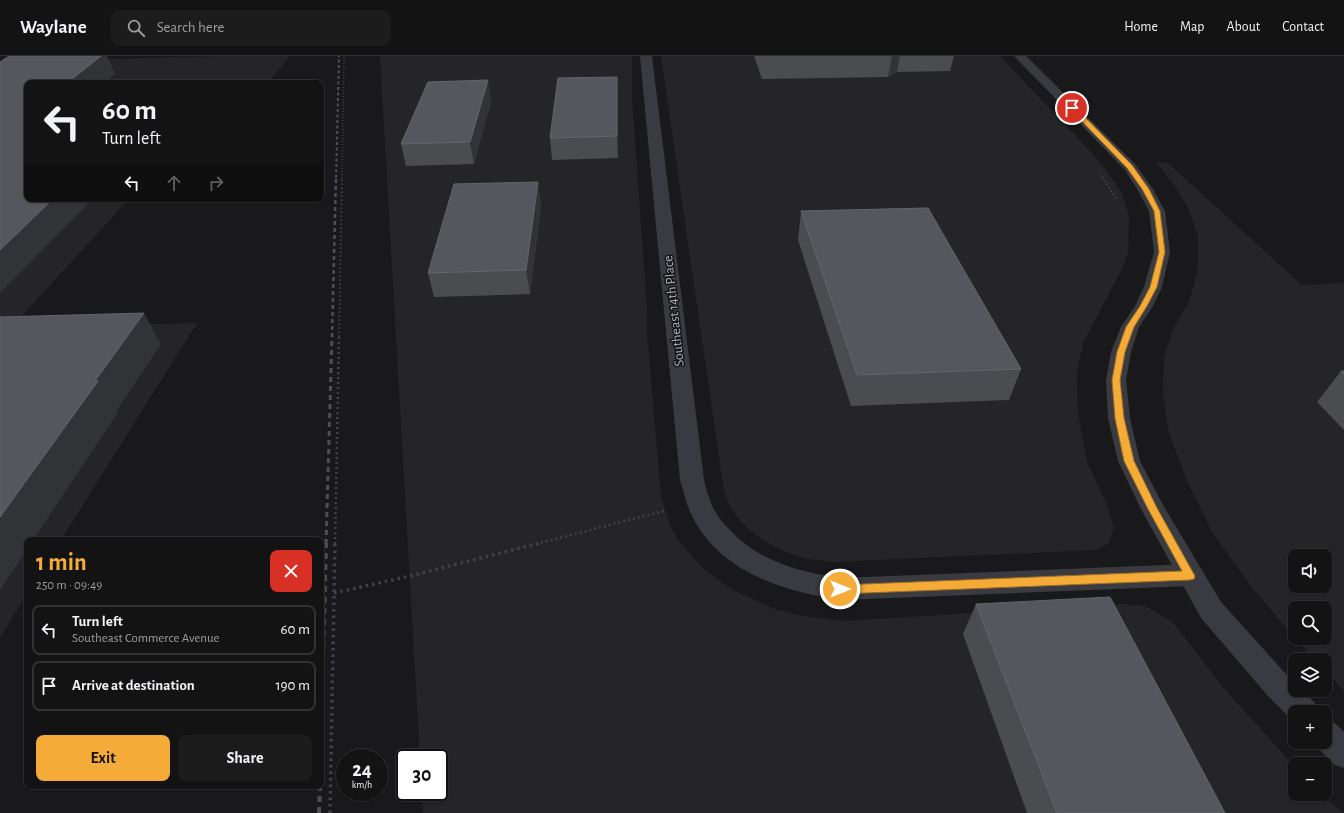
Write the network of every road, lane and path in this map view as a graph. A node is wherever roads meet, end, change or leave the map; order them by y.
1 (344, 56) edge
2 (646, 56) edge
3 (1020, 56) edge
4 (664, 511) dead end
5 (1190, 576) junction
6 (334, 593) junction
7 (1296, 705) edge
8 (1332, 741) edge
9 (1344, 753) edge
10 (330, 813) edge

1 - 6 path
2 - 5 street, Southeast 14th Place
3 - 5 street
4 - 6 path
5 - 7 street
6 - 10 path
8 - 9 street

